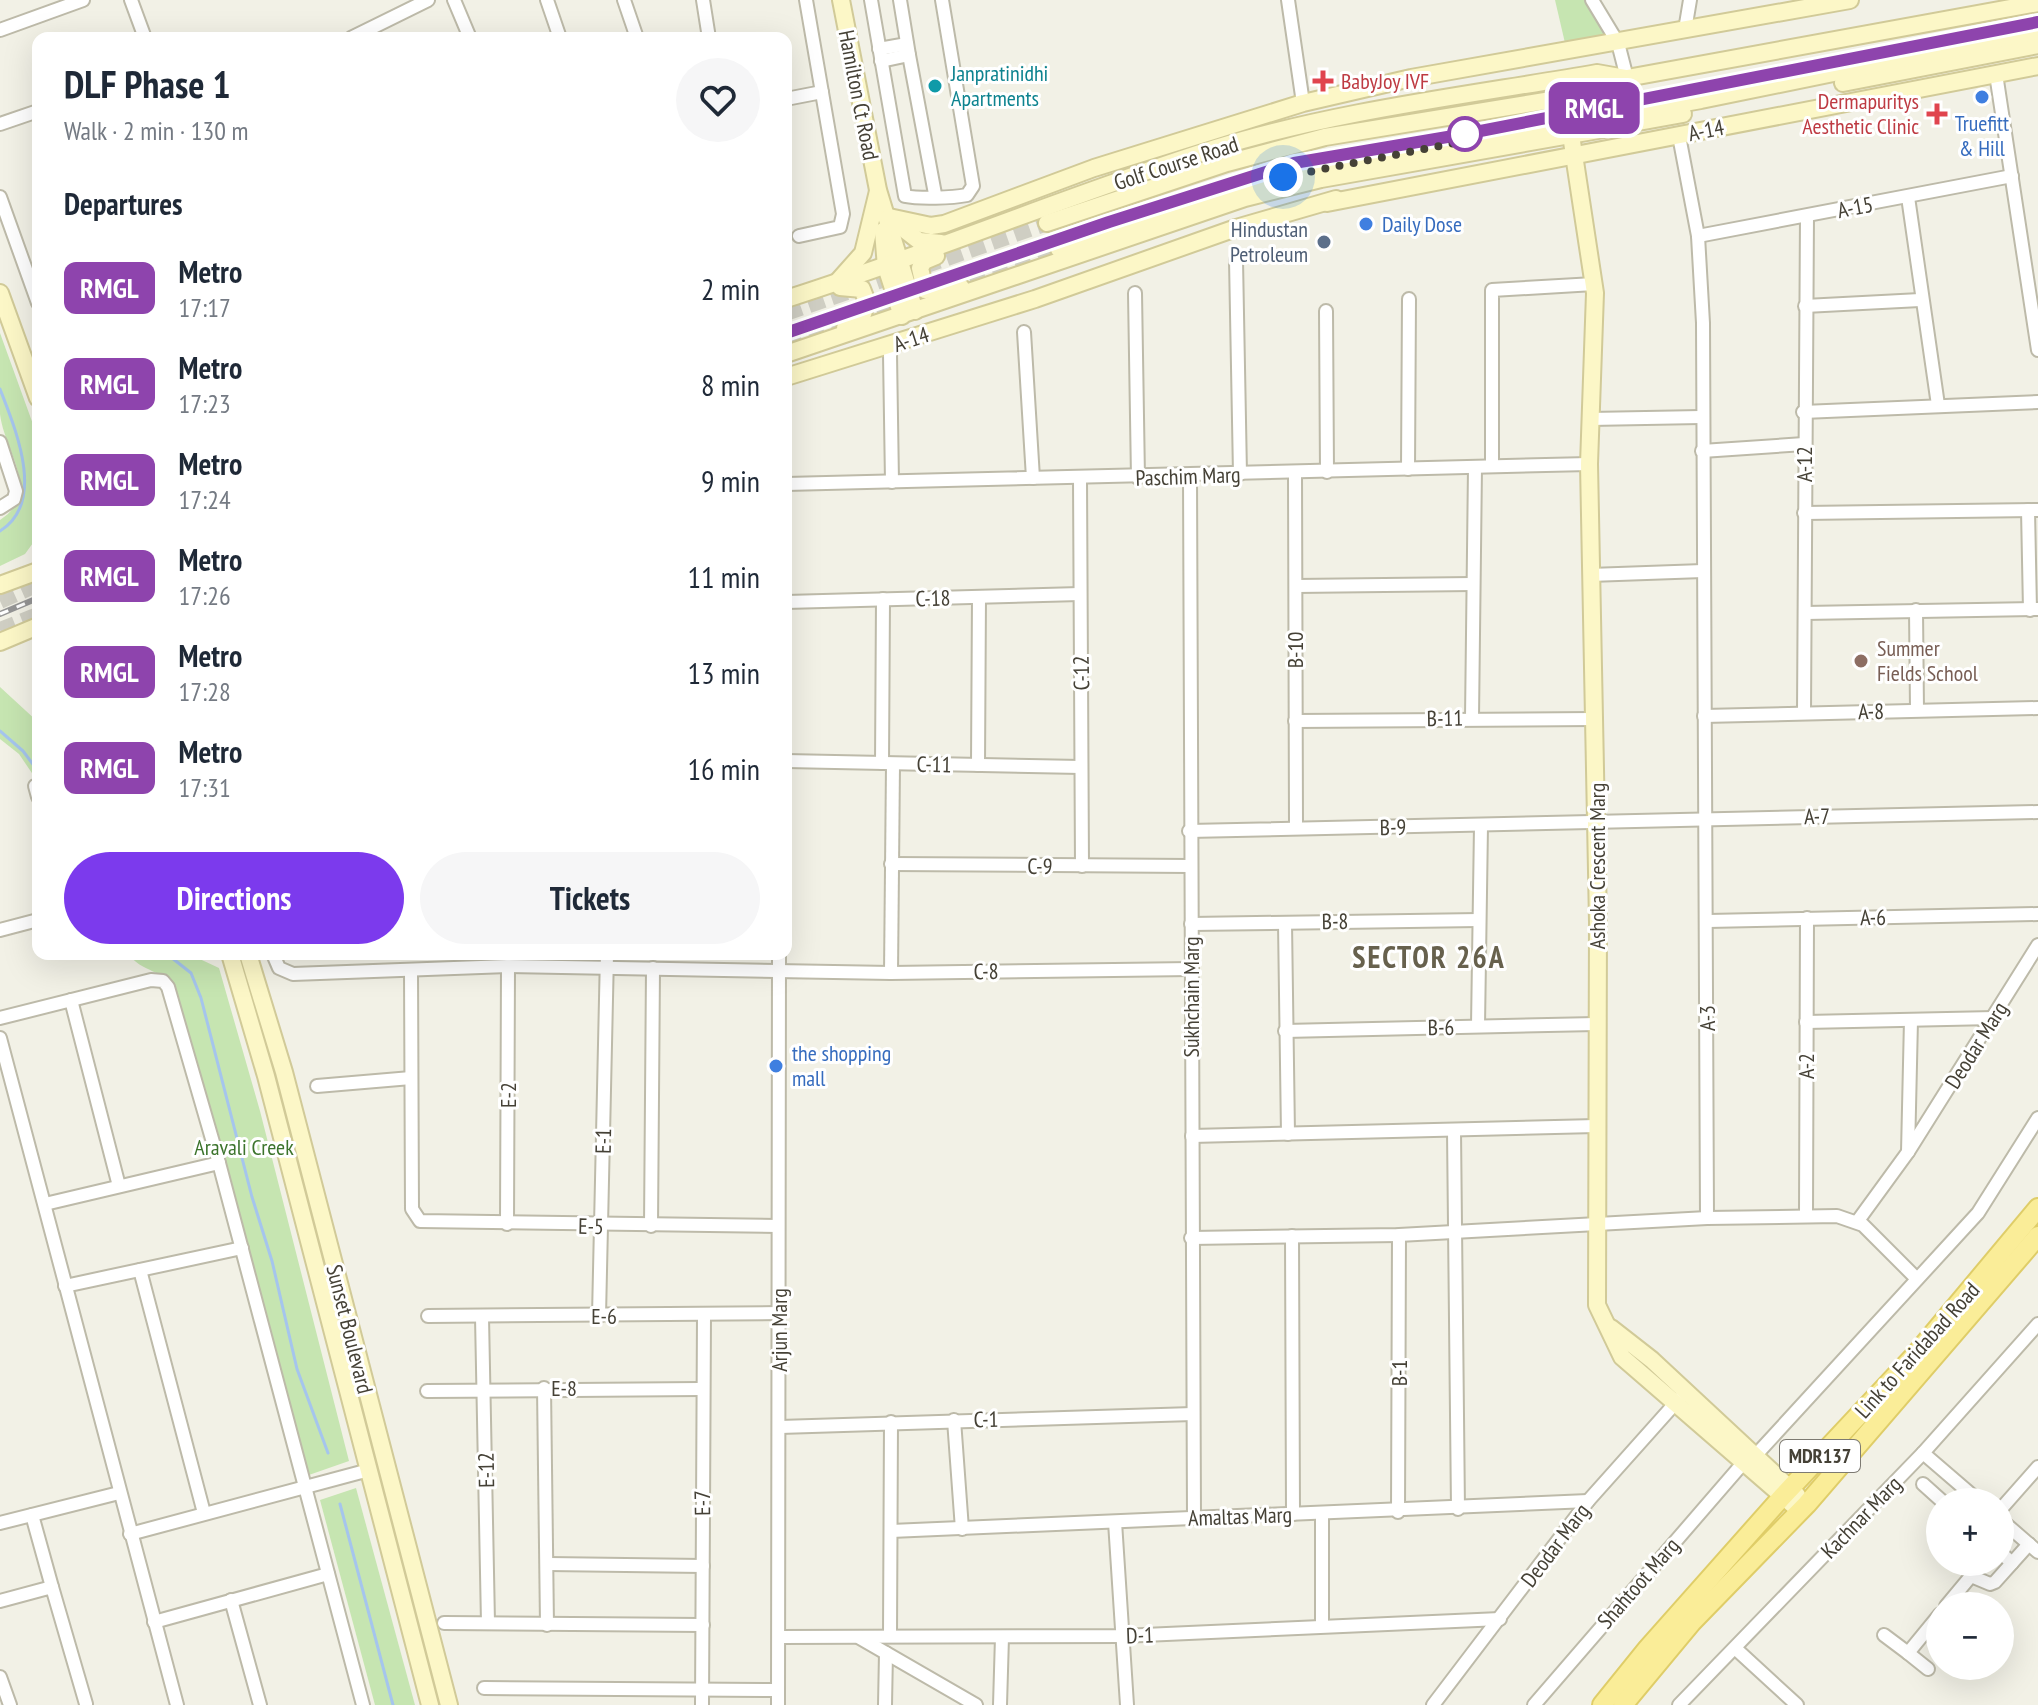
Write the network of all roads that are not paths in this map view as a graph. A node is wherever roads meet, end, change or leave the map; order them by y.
1 (38, 0) edge
2 (83, 0) edge
3 (131, 0) edge
4 (428, 0) edge
5 (454, 0) edge
6 (547, 0) edge
7 (624, 0) edge
8 (703, 0) edge
9 (806, 0) edge
10 (841, 0) edge
11 (871, 0) edge
12 (900, 0) edge
13 (942, 0) edge
14 (1288, 0) edge
15 (1592, 0) edge
16 (1690, 0) edge
17 (1850, 0) edge
18 (1987, 0) edge
19 (2038, 3) edge
20 (42, 14) junction
21 (1962, 18) junction
22 (0, 30) edge
23 (1685, 30) junction
24 (2038, 31) edge
25 (143, 32) edge
26 (363, 32) edge
27 (467, 32) edge
28 (558, 32) edge
29 (635, 32) edge
30 (708, 32) edge
31 (1618, 43) junction
32 (2038, 45) edge
33 (908, 50) junction
34 (880, 55) junction
35 (2038, 66) edge
36 (1853, 70) junction
37 (1893, 73) junction
38 (1996, 74) junction
39 (1627, 78) junction
40 (822, 92) junction
41 (792, 98) edge
42 (1303, 103) junction
43 (1629, 112) junction
44 (32, 113) edge
45 (0, 124) edge
46 (1604, 129) junction
47 (1571, 135) junction
48 (1679, 136) junction
49 (1574, 153) junction
50 (1094, 168) junction
51 (1353, 173) junction
52 (2012, 176) junction
53 (1100, 188) junction
54 (878, 190) junction
55 (935, 194) junction
56 (0, 197) edge
57 (1908, 197) junction
58 (1327, 203) junction
59 (1807, 216) junction
60 (889, 217) junction
61 (1047, 223) tunnel mouth
62 (973, 234) junction
63 (799, 236) dead end
64 (1698, 236) junction
65 (948, 243) junction
66 (1059, 249) tunnel mouth
67 (1236, 260) dead end
68 (893, 265) junction
69 (1594, 284) junction
70 (32, 286) edge
71 (827, 286) junction
72 (990, 286) junction
73 (0, 293) edge
74 (1135, 293) dead end
75 (792, 297) edge
76 (1409, 299) dead end
77 (1920, 300) junction
78 (1805, 306) junction
79 (1326, 311) dead end
80 (909, 314) junction
81 (1024, 332) dead end
82 (836, 338) junction
83 (819, 343) junction
84 (2038, 350) edge
85 (792, 352) edge
86 (890, 354) dead end
87 (792, 372) edge
88 (792, 375) edge
89 (32, 381) edge
90 (2038, 402) edge
91 (1938, 405) junction
92 (1803, 412) junction
93 (1701, 417) junction
94 (1590, 419) junction
95 (0, 442) edge
96 (1804, 444) junction
97 (1702, 451) junction
98 (1589, 464) junction
99 (1492, 466) junction
100 (1475, 467) junction
101 (1408, 469) junction
102 (1295, 472) junction
103 (1327, 472) junction
104 (1240, 474) junction
105 (1190, 476) junction
106 (1033, 478) junction
107 (1138, 478) junction
108 (1080, 479) junction
109 (892, 482) junction
110 (792, 484) edge
111 (0, 508) edge
112 (2033, 510) edge
113 (1804, 513) junction
114 (1703, 571) junction
115 (32, 573) edge
116 (1590, 575) junction
117 (1473, 584) junction
118 (0, 585) edge
119 (1296, 586) junction
120 (1080, 594) junction
121 (979, 597) junction
122 (883, 599) junction
123 (792, 602) edge
124 (1916, 610) junction
125 (2034, 610) edge
126 (1805, 613) junction
127 (32, 629) edge
128 (0, 642) edge
129 (2038, 708) edge
130 (1917, 710) junction
131 (1804, 712) junction
132 (1704, 716) junction
133 (1472, 718) junction
134 (1595, 719) junction
135 (1295, 721) junction
136 (792, 761) edge
137 (887, 764) junction
138 (978, 765) junction
139 (1081, 767) junction
140 (2038, 812) edge
141 (1707, 818) junction
142 (1596, 823) junction
143 (1481, 826) junction
144 (1296, 828) junction
145 (1189, 831) junction
146 (891, 864) junction
147 (1082, 866) junction
148 (1190, 866) junction
149 (2038, 914) edge
150 (1807, 918) junction
151 (1479, 920) junction
152 (1708, 921) junction
153 (32, 922) edge
154 (1285, 923) junction
155 (1191, 924) junction
156 (0, 930) edge
157 (2038, 945) edge
158 (232, 960) edge
159 (250, 960) edge
160 (276, 960) edge
161 (606, 960) edge
162 (779, 960) edge
163 (508, 966) junction
164 (653, 968) junction
165 (1192, 969) junction
166 (411, 970) junction
167 (780, 971) junction
168 (891, 973) junction
169 (71, 1000) junction
170 (0, 1018) edge
171 (1994, 1018) junction
172 (1911, 1020) junction
173 (1806, 1022) junction
174 (1596, 1024) junction
175 (1478, 1026) junction
176 (1285, 1031) junction
177 (0, 1038) edge
178 (411, 1078) junction
179 (317, 1086) dead end
180 (2038, 1118) edge
181 (1596, 1126) junction
182 (1454, 1131) junction
183 (1288, 1134) junction
184 (1192, 1136) junction
185 (1908, 1152) junction
186 (219, 1163) junction
187 (119, 1186) junction
188 (45, 1204) junction
189 (2038, 1208) edge
190 (1806, 1214) junction
191 (1707, 1218) junction
192 (1857, 1222) junction
193 (507, 1224) junction
194 (1596, 1225) junction
195 (602, 1226) junction
196 (651, 1226) junction
197 (778, 1226) junction
198 (1455, 1233) junction
199 (1399, 1235) junction
200 (1292, 1236) junction
201 (2038, 1236) edge
202 (1191, 1238) junction
203 (242, 1248) junction
204 (323, 1254) junction
205 (140, 1270) junction
206 (1912, 1284) junction
207 (65, 1286) junction
208 (780, 1313) junction
209 (428, 1316) dead end
210 (599, 1316) junction
211 (704, 1316) junction
212 (482, 1317) junction
213 (2038, 1324) edge
214 (544, 1388) junction
215 (484, 1389) junction
216 (701, 1389) junction
217 (427, 1391) dead end
218 (1681, 1397) junction
219 (1193, 1414) junction
220 (954, 1420) junction
221 (891, 1422) junction
222 (780, 1427) junction
223 (1923, 1453) junction
224 (1749, 1459) junction
225 (2038, 1467) edge
226 (369, 1470) junction
227 (1923, 1484) dead end
228 (304, 1486) junction
229 (1927, 1488) edge
230 (1964, 1488) edge
231 (119, 1493) junction
232 (1786, 1493) junction
233 (2014, 1494) edge
234 (1588, 1501) junction
235 (397, 1504) junction
236 (1803, 1507) junction
237 (379, 1509) junction
238 (1458, 1509) junction
239 (1398, 1512) junction
240 (204, 1513) junction
241 (1322, 1513) junction
242 (1293, 1514) junction
243 (32, 1515) junction
244 (1194, 1518) junction
245 (1115, 1522) junction
246 (0, 1523) edge
247 (962, 1529) junction
248 (891, 1531) junction
249 (2014, 1531) edge
250 (130, 1534) junction
251 (2033, 1548) edge
252 (2014, 1562) edge
253 (548, 1564) junction
254 (703, 1566) junction
255 (328, 1574) junction
256 (1971, 1576) edge
257 (1971, 1576) edge
258 (2000, 1576) edge
259 (52, 1587) junction
260 (1958, 1592) edge
261 (231, 1600) junction
262 (0, 1601) edge
263 (1500, 1619) junction
264 (154, 1622) junction
265 (444, 1623) dead end
266 (488, 1623) junction
267 (547, 1625) junction
268 (703, 1625) junction
269 (1322, 1626) junction
270 (1926, 1631) edge
271 (1884, 1635) dead end
272 (858, 1636) junction
273 (890, 1636) junction
274 (1122, 1636) junction
275 (780, 1637) junction
276 (1002, 1637) junction
277 (1736, 1649) junction
278 (886, 1653) junction
279 (1908, 1653) junction
280 (1926, 1667) edge
281 (0, 1676) edge
282 (484, 1688) dead end
283 (702, 1690) junction
284 (778, 1690) junction
285 (973, 1704) edge
286 (10, 1705) edge
287 (84, 1705) edge
288 (177, 1705) edge
289 (260, 1705) edge
290 (363, 1705) edge
291 (430, 1705) edge
292 (449, 1705) edge
293 (702, 1705) edge
294 (778, 1705) edge
295 (885, 1705) edge
296 (1000, 1705) edge
297 (1127, 1705) edge
298 (1433, 1705) edge
299 (1534, 1705) edge
300 (1602, 1705) edge
301 (1623, 1705) edge
302 (1679, 1705) edge
303 (1797, 1705) edge

1 - 20 street
2 - 20 street
3 - 25 street
4 - 26 street
5 - 27 street
6 - 28 street
7 - 29 street
8 - 30 street
9 - 40 street
10 - 54 street, Hamilton Ct Road
11 - 34 street
12 - 33 street
13 - 55 street
14 - 42 street
15 - 31 street
16 - 23 street
17 - 23 street
18 - 21 street
19 - 21 street
20 - 22 street
21 - 39 street
23 - 31 street
24 - 36 street
31 - 39 street
31 - 42 street
32 - 37 street
33 - 34 street
33 - 55 street
34 - 55 street
35 - 38 street, A-14
36 - 37 street
36 - 43 street
37 - 46 street
38 - 48 street, A-14
38 - 52 street
39 - 53 street, Golf Course Road
39 - 61 street
40 - 41 street
40 - 63 street
42 - 50 street
43 - 46 street
43 - 66 street
44 - 45 street
46 - 47 street
47 - 49 street, Ashoka Crescent Marg
47 - 51 street
48 - 49 street, A-14
48 - 64 street, A-3
49 - 58 street, A-14
49 - 69 street, Ashoka Crescent Marg
50 - 53 street
50 - 60 street
51 - 58 street
51 - 72 street
52 - 57 street, A-15
52 - 84 street
53 - 62 street, Golf Course Road
54 - 60 street
54 - 68 street, Hamilton Ct Road
54 - 71 street
56 - 70 street
57 - 59 street, A-15
57 - 77 street
58 - 88 street, A-14
59 - 64 street, A-15
59 - 78 street, A-12
60 - 65 street
62 - 65 street, Golf Course Road
62 - 72 street
64 - 93 street, A-3
65 - 68 street, Golf Course Road
67 - 104 street
68 - 71 street, Golf Course Road
68 - 80 street, Hamilton Ct Road
69 - 94 street, Ashoka Crescent Marg
69 - 99 street
71 - 75 street, Golf Course Road
71 - 82 street
72 - 80 street
73 - 89 street
74 - 107 street
76 - 101 street
77 - 78 street
77 - 91 street
78 - 92 street, A-12
79 - 103 street
80 - 82 street
81 - 106 street
82 - 83 street
83 - 85 street
83 - 87 street
86 - 109 street
90 - 91 street
91 - 92 street
92 - 96 street, A-12
93 - 94 street
93 - 97 street, A-3
94 - 98 street, Ashoka Crescent Marg
95 - 111 street
96 - 97 street
96 - 113 street, A-12
97 - 114 street, A-3
98 - 99 street, Paschim Marg
98 - 116 street, Ashoka Crescent Marg
99 - 100 street, Paschim Marg
100 - 101 street, Paschim Marg
100 - 117 street
101 - 103 street, Paschim Marg
102 - 103 street, Paschim Marg
102 - 104 street, Paschim Marg
102 - 119 street, B-10
104 - 105 street, Paschim Marg
105 - 107 street, Paschim Marg
105 - 145 street, Sukhchain Marg
106 - 108 street, Paschim Marg
106 - 109 street, Paschim Marg
107 - 108 street, Paschim Marg
108 - 120 street, C-12
109 - 110 street, Paschim Marg
112 - 113 street
112 - 125 street
113 - 126 street, A-12
114 - 116 street
114 - 132 street, A-3
115 - 118 street
116 - 134 street, Ashoka Crescent Marg
117 - 119 street
117 - 133 street
119 - 135 street, B-10
120 - 121 street, C-18
120 - 139 street, C-12
121 - 122 street, C-18
121 - 138 street
122 - 123 street, C-18
122 - 137 street
124 - 125 street
124 - 126 street
124 - 130 street
126 - 131 street, A-12
127 - 128 street
129 - 130 street, A-8
130 - 131 street, A-8
131 - 132 street, A-8
132 - 141 street, A-3
133 - 134 street, B-11
133 - 135 street, B-11
134 - 142 street, Ashoka Crescent Marg
135 - 144 street, B-10
136 - 137 street, C-11
137 - 138 street, C-11
137 - 146 street
138 - 139 street, C-11
139 - 147 street, C-12
140 - 141 street, A-7
141 - 142 street, A-7
141 - 152 street, A-3
142 - 143 street, B-9
142 - 174 street, Ashoka Crescent Marg
143 - 144 street, B-9
143 - 151 street
144 - 145 street, B-9
145 - 148 street, Sukhchain Marg
146 - 147 street, C-9
146 - 168 street
147 - 148 street, C-9
148 - 155 street, Sukhchain Marg
149 - 150 street, A-6
150 - 152 street, A-6
150 - 173 street, A-2
151 - 154 street, B-8
151 - 175 street
152 - 191 street, A-3
153 - 156 street
154 - 155 street, B-8
154 - 176 street
155 - 165 street, Sukhchain Marg
157 - 171 street, Deodar Marg
158 - 204 street, Sunset Boulevard
159 - 204 street, Sunset Boulevard
160 - 166 street, C-8
161 - 163 street, C-8
161 - 164 street, C-8
161 - 195 street, E-1
162 - 167 street, Arjun Marg
163 - 166 street, C-8
163 - 193 street, E-2
164 - 167 street, C-8
164 - 196 street
165 - 168 street, C-8
165 - 184 street, Sukhchain Marg
166 - 178 street
167 - 168 street, C-8
167 - 197 street, Arjun Marg
169 - 170 street
169 - 186 street
169 - 187 street
171 - 172 street
171 - 185 street, Deodar Marg
172 - 173 street
172 - 185 street
173 - 190 street, A-2
174 - 175 street, B-6
174 - 181 street, Ashoka Crescent Marg
175 - 176 street, B-6
176 - 183 street
177 - 188 street
178 - 179 street
178 - 193 street, E-5
180 - 206 street
181 - 182 street
181 - 194 street, Ashoka Crescent Marg
182 - 183 street
182 - 198 street
183 - 184 street
184 - 202 street, Sukhchain Marg
185 - 192 street, Deodar Marg
186 - 187 street
186 - 203 street
187 - 188 street
188 - 207 street
189 - 232 main road, Link to Faridabad Road / MDR137
190 - 191 street
190 - 192 street
191 - 194 street
192 - 206 street
193 - 195 street, E-5
194 - 198 street
194 - 218 street, Ashoka Crescent Marg
195 - 196 street, E-5
195 - 210 street, E-1
196 - 197 street, E-5
197 - 208 street, Arjun Marg
198 - 199 street
198 - 238 street
199 - 200 street
199 - 239 street, B-1
200 - 202 street
200 - 242 street
201 - 236 main road, Link to Faridabad Road / MDR137
202 - 219 street, Sukhchain Marg
203 - 205 street
203 - 228 street
204 - 226 street, Sunset Boulevard
204 - 235 street, Sunset Boulevard
205 - 207 street
205 - 240 street
206 - 224 street, Shahtoot Marg
207 - 231 street
208 - 211 street, E-6
208 - 222 street, Arjun Marg
209 - 212 street, E-6
210 - 211 street, E-6
210 - 212 street, E-6
211 - 216 street, E-7
212 - 215 street, E-12
213 - 223 street, Kachnar Marg
214 - 215 street, E-8
214 - 216 street, E-8
214 - 253 street
215 - 217 street, E-8
215 - 266 street, E-12
216 - 254 street, E-7
218 - 224 street, Ashoka Crescent Marg
218 - 234 street, Deodar Marg
219 - 220 street, C-1
219 - 244 street, Sukhchain Marg
220 - 221 street, C-1
220 - 247 street
221 - 222 street, C-1
221 - 248 street
222 - 275 street, Arjun Marg
223 - 230 street
223 - 277 street, Kachnar Marg
224 - 232 street, Ashoka Crescent Marg
224 - 299 street, Shahtoot Marg
225 - 233 street
226 - 228 street
226 - 237 street, Sunset Boulevard
227 - 229 street
228 - 240 street
228 - 255 street
231 - 243 street
231 - 250 street
232 - 236 street, Ashoka Crescent Marg
232 - 300 main road, Link to Faridabad Road / MDR137
234 - 238 street, Amaltas Marg
234 - 263 street, Deodar Marg
235 - 237 street
235 - 292 street, Sunset Boulevard
236 - 301 main road, Link to Faridabad Road / MDR137
237 - 291 street, Sunset Boulevard
238 - 239 street, Amaltas Marg
239 - 241 street, Amaltas Marg
240 - 250 street
241 - 242 street, Amaltas Marg
241 - 269 street
242 - 244 street, Amaltas Marg
243 - 246 street
243 - 259 street
244 - 245 street, Amaltas Marg
245 - 247 street, Amaltas Marg
245 - 274 street
247 - 248 street, Amaltas Marg
248 - 273 street
249 - 251 street
250 - 264 street
251 - 252 street
253 - 254 street
253 - 267 street
254 - 268 street, E-7
255 - 261 street
255 - 290 street
256 - 258 street
257 - 260 street
259 - 262 street
259 - 287 street
261 - 264 street
261 - 289 street
263 - 269 street, D-1
263 - 298 street, Deodar Marg
264 - 288 street
265 - 266 street
266 - 267 street
267 - 268 street
268 - 283 street, E-7
269 - 274 street, D-1
270 - 279 street
271 - 279 street
272 - 273 street, D-1
272 - 275 street, D-1
272 - 278 street
273 - 276 street, D-1
274 - 276 street, D-1
274 - 297 street
275 - 284 street, Arjun Marg
276 - 296 street
277 - 302 street, Kachnar Marg
277 - 303 street
278 - 285 street
278 - 295 street
279 - 280 street
281 - 286 street
282 - 283 street
283 - 284 street
283 - 293 street, E-7
284 - 294 street, Arjun Marg

